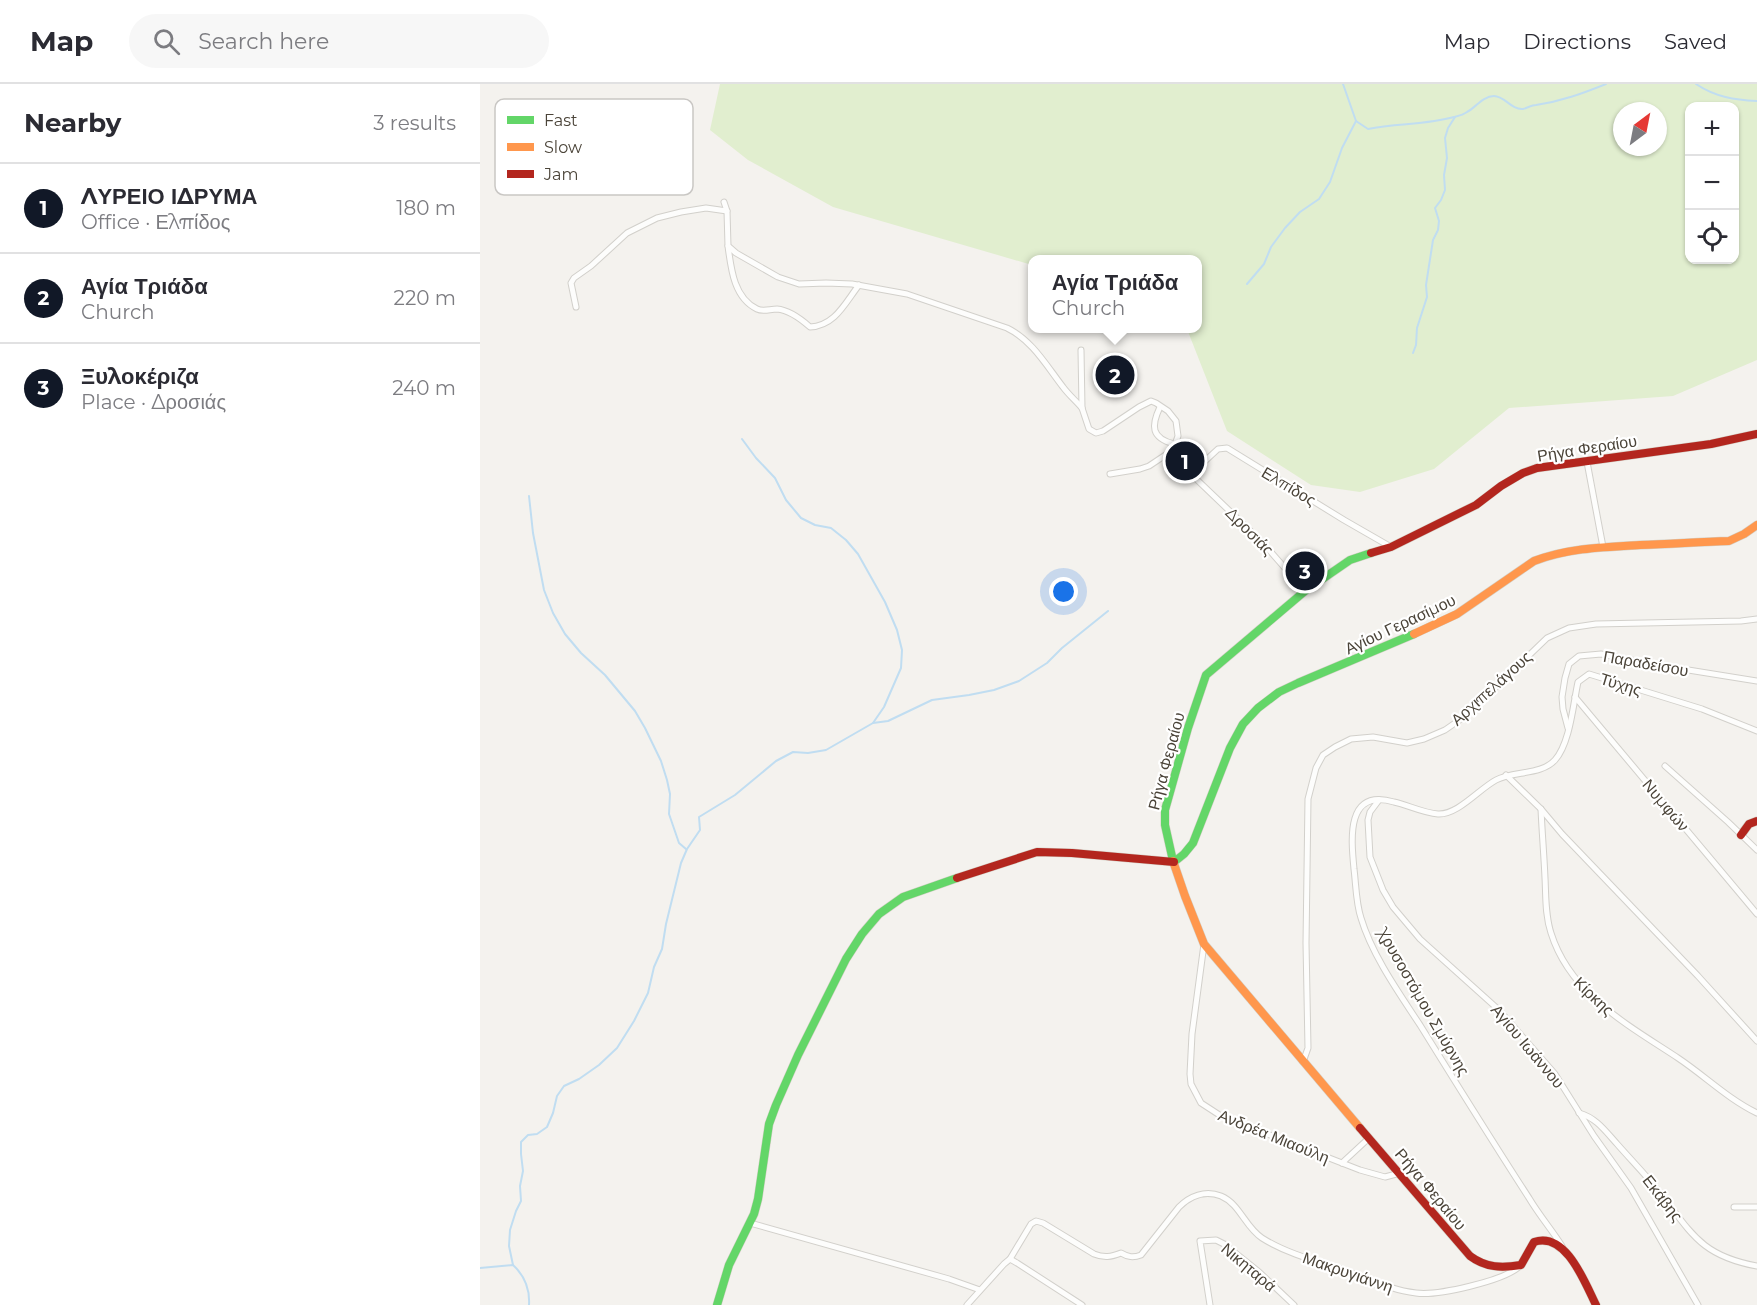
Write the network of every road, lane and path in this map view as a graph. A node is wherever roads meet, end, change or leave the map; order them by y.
1 (724, 202) dead end
2 (727, 211) junction
3 (728, 246) junction
4 (859, 285) junction
5 (576, 307) dead end
6 (1081, 350) dead end
7 (1160, 407) junction
8 (1082, 408) junction
9 (1757, 434) edge
10 (1173, 447) junction
11 (1587, 462) junction
12 (1110, 474) dead end
13 (1191, 474) junction
14 (1757, 525) edge
15 (1391, 547) junction
16 (1603, 547) junction
17 (1305, 591) junction
18 (1757, 620) edge
19 (1757, 681) edge
20 (1575, 698) junction
21 (1568, 730) junction
22 (1757, 731) edge
23 (1665, 766) dead end
24 (1506, 775) junction
25 (1379, 800) junction
26 (1542, 809) junction
27 (1757, 821) edge
28 (1741, 835) junction
29 (1757, 850) edge
30 (1174, 862) junction
31 (1757, 914) edge
32 (1204, 944) junction
33 (1757, 1041) edge
34 (1303, 1064) junction
35 (1579, 1113) junction
36 (1757, 1113) edge
37 (1369, 1138) junction
38 (1342, 1163) junction
39 (1400, 1173) junction
40 (1734, 1207) dead end
41 (1757, 1207) edge
42 (750, 1223) junction
43 (1563, 1248) junction
44 (1010, 1259) junction
45 (1521, 1265) junction
46 (1757, 1266) edge
47 (980, 1290) junction
48 (717, 1305) edge
49 (967, 1305) edge
50 (1082, 1305) edge
51 (1210, 1305) edge
52 (1294, 1305) edge
53 (1596, 1305) edge
54 (1698, 1305) edge

1 - 2 street
2 - 3 street
2 - 5 street
3 - 4 street
3 - 4 street
4 - 8 street
6 - 8 street
7 - 8 street
7 - 10 street
7 - 10 street, Δροσιάς
9 - 11 street, Ρήγα Φεραίου
10 - 12 street
10 - 13 street, Δροσιάς
11 - 15 street, Ρήγα Φεραίου
11 - 16 street
13 - 15 street, Ελπίδος
13 - 17 street, Δροσιάς
14 - 16 street, Αγίου Γερασίμου
15 - 17 street, Ρήγα Φεραίου
16 - 30 street, Αγίου Γερασίμου
17 - 30 street, Ρήγα Φεραίου
18 - 34 street, Αρχιπελάγους
19 - 21 street, Παραδείσου
20 - 21 street, Τύχης
20 - 22 street, Τύχης
20 - 31 street, Νυμφών
21 - 24 street, Τύχης
23 - 28 street
24 - 25 street
24 - 26 street
25 - 35 street, Αγίου Ιωάννου
25 - 43 street, Χρυσοστόμου Σμύρνης
26 - 33 street
26 - 36 street, Κίρκης
27 - 28 street
28 - 29 street
30 - 32 street, Ρήγα Φεραίου
30 - 42 street
32 - 34 street, Ρήγα Φεραίου
32 - 38 street, Ανδρέα Μιαούλη
34 - 37 street, Ρήγα Φεραίου
35 - 46 street, Εκάβης
35 - 54 street, Αγίου Ιωάννου
37 - 38 street
37 - 39 street, Ρήγα Φεραίου
38 - 39 street, Ανδρέα Μιαούλη
39 - 45 street, Ρήγα Φεραίου
40 - 41 street
42 - 47 street
42 - 48 street
43 - 45 street
43 - 53 street, Χρυσοστόμου Σμύρνης
44 - 45 street, Μακρυγιάννη
44 - 47 street
44 - 50 street
47 - 49 street
51 - 52 street, Νικηταρά

